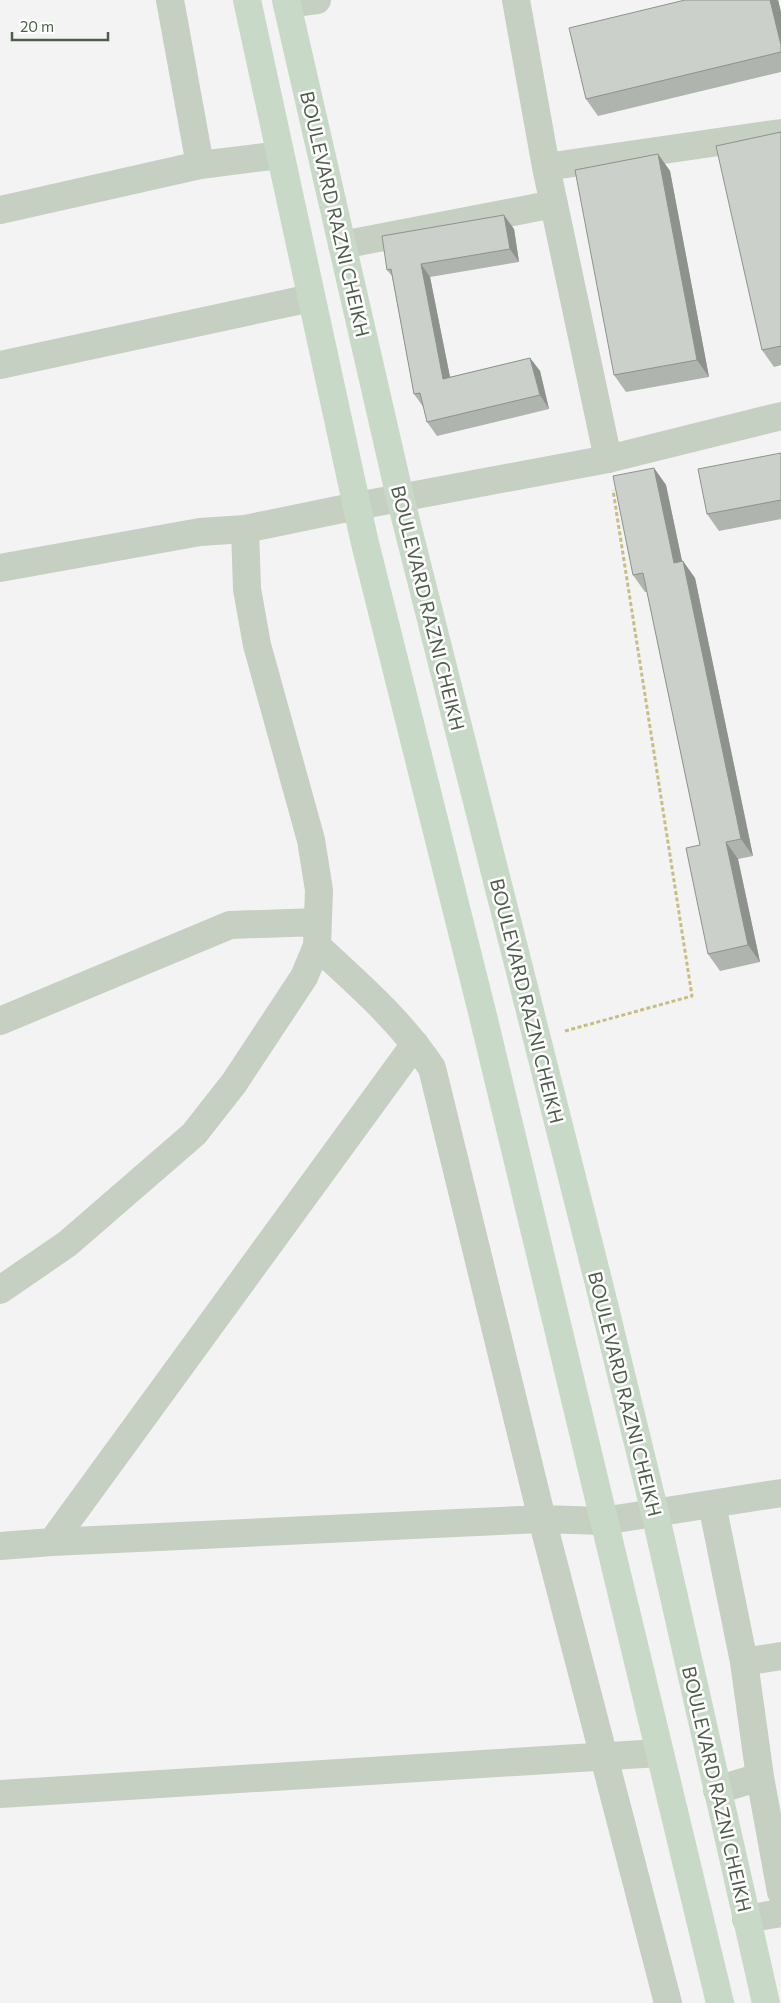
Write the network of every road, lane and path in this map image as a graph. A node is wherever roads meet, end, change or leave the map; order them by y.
1 (170, 0) edge
2 (247, 0) edge
3 (317, 0) edge
4 (516, 0) edge
5 (286, 2) edge
6 (781, 133) edge
7 (280, 155) junction
8 (200, 165) junction
9 (546, 167) junction
10 (554, 204) junction
11 (0, 210) edge
12 (342, 246) junction
13 (311, 298) junction
14 (0, 365) edge
15 (781, 416) edge
16 (608, 459) junction
17 (400, 497) junction
18 (357, 506) junction
19 (244, 529) junction
20 (0, 568) edge
21 (318, 934) junction
22 (0, 1021) edge
23 (536, 1040) junction
24 (415, 1044) junction
25 (0, 1290) edge
26 (781, 1493) edge
27 (712, 1504) junction
28 (655, 1513) junction
29 (542, 1519) junction
30 (603, 1521) junction
31 (52, 1542) junction
32 (0, 1546) edge
33 (781, 1656) edge
34 (744, 1662) junction
35 (659, 1753) junction
36 (603, 1756) junction
37 (760, 1777) junction
38 (717, 1790) junction
39 (0, 1794) edge
40 (781, 1892) edge
41 (781, 1914) edge
42 (746, 1919) junction
43 (668, 2003) edge
44 (720, 2003) edge
45 (766, 2003) edge

1 - 8 street
2 - 7 main road
3 - 5 street
4 - 9 street
5 - 12 main road, BOULEVARD RAZNI CHEIKH
6 - 9 street
7 - 8 street
7 - 13 main road
8 - 11 street
9 - 10 street
10 - 12 street
10 - 16 street
12 - 17 main road, BOULEVARD RAZNI CHEIKH
13 - 14 street
13 - 18 main road
15 - 16 street
16 - 17 street
16 - 23 path
17 - 18 street
17 - 23 main road, BOULEVARD RAZNI CHEIKH
18 - 19 street
18 - 30 main road
19 - 20 street
19 - 21 street
21 - 22 street
21 - 24 street
21 - 25 street
23 - 28 main road, BOULEVARD RAZNI CHEIKH
24 - 29 street
24 - 31 street
26 - 27 street
27 - 28 street
27 - 34 street
28 - 30 street
28 - 38 main road, BOULEVARD RAZNI CHEIKH
29 - 30 street
29 - 31 street
29 - 36 street
30 - 35 main road
31 - 32 street
33 - 34 street
34 - 37 street
35 - 36 street
35 - 44 main road
36 - 39 street
36 - 43 street
37 - 38 street
37 - 40 street
38 - 42 main road, BOULEVARD RAZNI CHEIKH
41 - 42 street
42 - 45 main road, BOULEVARD RAZNI CHEIKH

